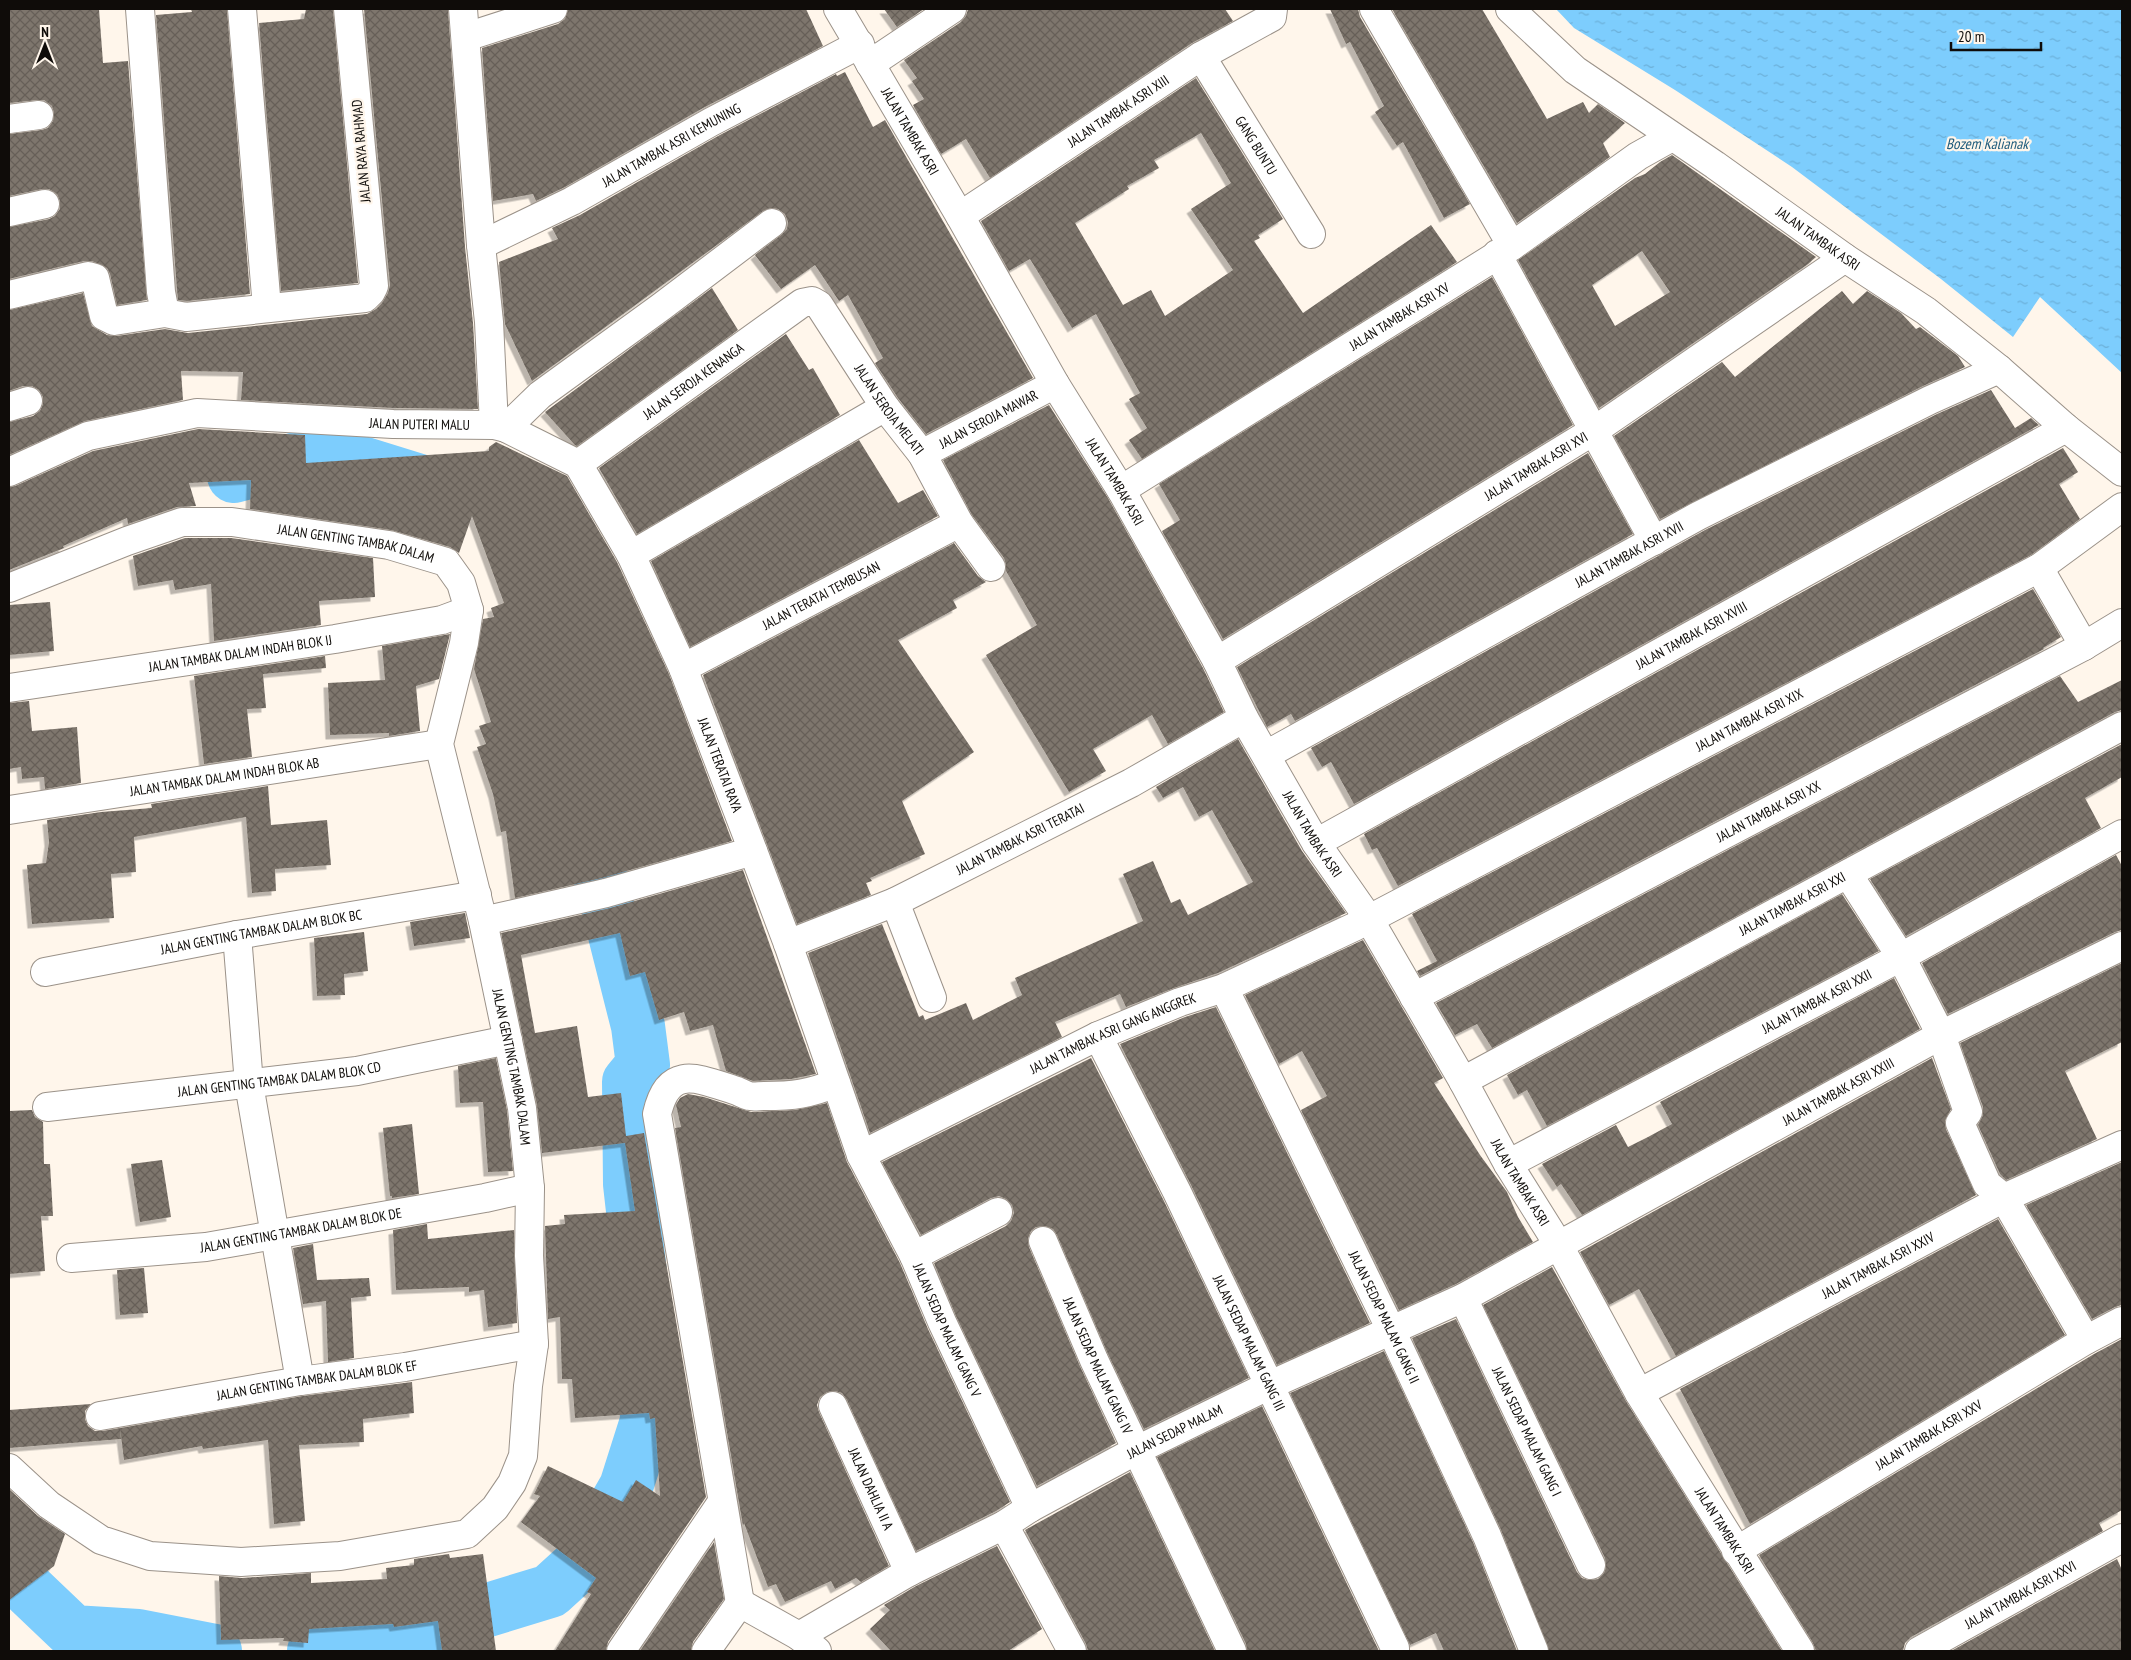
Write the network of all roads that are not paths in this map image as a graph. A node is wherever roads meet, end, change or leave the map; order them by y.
1 (140, 9) edge
2 (242, 9) edge
3 (348, 9) edge
4 (463, 9) edge
5 (553, 9) edge
6 (838, 9) edge
7 (952, 9) edge
8 (1273, 9) edge
9 (1374, 9) edge
10 (1510, 9) edge
11 (466, 37) junction
12 (865, 54) junction
13 (1201, 56) junction
14 (39, 115) dead end
15 (9, 119) edge
16 (1672, 137) junction
17 (45, 204) dead end
18 (9, 212) edge
19 (960, 216) junction
20 (772, 223) dead end
21 (1311, 234) dead end
22 (481, 245) junction
23 (1504, 250) junction
24 (1845, 258) junction
25 (9, 294) edge
26 (812, 301) joint
27 (268, 308) junction
28 (165, 313) junction
29 (1999, 369) junction
30 (1055, 384) junction
31 (885, 407) junction
32 (500, 426) junction
33 (2066, 428) junction
34 (1595, 430) junction
35 (922, 454) junction
36 (578, 464) junction
37 (9, 472) edge
38 (2122, 472) edge
39 (1121, 490) junction
40 (2122, 507) edge
41 (959, 523) junction
42 (1654, 541) junction
43 (631, 555) junction
44 (991, 567) dead end
45 (2039, 568) junction
46 (9, 588) edge
47 (469, 610) junction
48 (2122, 623) edge
49 (2084, 646) junction
50 (1217, 661) junction
51 (683, 668) junction
52 (9, 688) edge
53 (1244, 718) junction
54 (2122, 726) edge
55 (439, 744) junction
56 (1266, 755) junction
57 (9, 810) edge
58 (2122, 834) edge
59 (1316, 843) junction
60 (753, 851) junction
61 (1848, 874) junction
62 (477, 895) junction
63 (895, 902) junction
64 (1369, 919) junction
65 (483, 921) junction
66 (237, 935) junction
67 (788, 944) junction
68 (2122, 946) edge
69 (1901, 956) junction
70 (45, 972) dead end
71 (1224, 988) junction
72 (932, 998) dead end
73 (1414, 998) junction
74 (1940, 1035) junction
75 (1098, 1036) junction
76 (508, 1040) junction
77 (1463, 1081) junction
78 (836, 1083) junction
79 (249, 1084) junction
80 (47, 1107) dead end
81 (2122, 1145) edge
82 (860, 1155) junction
83 (1508, 1164) junction
84 (530, 1188) junction
85 (2004, 1198) junction
86 (998, 1212) dead end
87 (275, 1234) junction
88 (1044, 1240) dead end
89 (1558, 1244) junction
90 (914, 1256) junction
91 (71, 1258) dead end
92 (1463, 1298) junction
93 (2122, 1321) edge
94 (1391, 1330) junction
95 (2086, 1340) junction
96 (534, 1344) junction
97 (300, 1381) junction
98 (1270, 1385) junction
99 (1638, 1393) junction
100 (833, 1406) dead end
101 (100, 1416) dead end
102 (1137, 1450) junction
103 (9, 1468) edge
104 (722, 1502) junction
105 (1030, 1508) junction
106 (1004, 1525) junction
107 (2122, 1538) edge
108 (1736, 1551) junction
109 (1591, 1565) dead end
110 (909, 1572) junction
111 (740, 1603) junction
112 (808, 1644) edge
113 (621, 1651) edge
114 (706, 1651) edge
115 (1072, 1651) edge
116 (1232, 1651) edge
117 (1395, 1651) edge
118 (1534, 1651) edge
119 (1800, 1651) edge
120 (1919, 1651) edge

1 - 28 street
2 - 27 street
3 - 27 street, JALAN RAYA RAHMAD
4 - 11 street
5 - 11 street
6 - 12 street, JALAN TAMBAK ASRI
7 - 12 street, JALAN TAMBAK ASRI KEMUNING
8 - 13 street, JALAN TAMBAK ASRI XIII
9 - 23 street
10 - 16 street, JALAN TAMBAK ASRI
11 - 22 street
12 - 19 street, JALAN TAMBAK ASRI
12 - 22 street, JALAN TAMBAK ASRI KEMUNING
13 - 19 street, JALAN TAMBAK ASRI XIII
13 - 21 street, GANG BUNTU
14 - 15 street
16 - 23 street, JALAN TAMBAK ASRI XV
16 - 24 street, JALAN TAMBAK ASRI
17 - 18 street
19 - 30 street, JALAN TAMBAK ASRI
20 - 32 street
22 - 32 street
23 - 34 street
23 - 39 street, JALAN TAMBAK ASRI XV
24 - 29 street, JALAN TAMBAK ASRI
24 - 34 street, JALAN TAMBAK ASRI XVI
25 - 28 street
26 - 31 street, JALAN SEROJA MELATI
26 - 36 street, JALAN SEROJA KENANGA
27 - 28 street
29 - 33 street, JALAN TAMBAK ASRI
29 - 42 street, JALAN TAMBAK ASRI XVII
30 - 35 street, JALAN SEROJA MAWAR
30 - 39 street, JALAN TAMBAK ASRI
31 - 35 street, JALAN SEROJA MELATI
31 - 43 street
32 - 36 street
32 - 37 street, JALAN PUTERI MALU
33 - 38 street, JALAN TAMBAK ASRI
33 - 59 street, JALAN TAMBAK ASRI XVIII
34 - 42 street
34 - 50 street, JALAN TAMBAK ASRI XVI
35 - 41 street, JALAN SEROJA MELATI
36 - 43 street, JALAN TERATAI RAYA
39 - 50 street, JALAN TAMBAK ASRI
40 - 45 street, JALAN TAMBAK ASRI XIX
41 - 44 street, JALAN SEROJA MELATI
41 - 51 street, JALAN TERATAI TEMBUSAN
42 - 56 street, JALAN TAMBAK ASRI XVII
43 - 51 street, JALAN TERATAI RAYA
45 - 49 street
45 - 64 street, JALAN TAMBAK ASRI XIX
46 - 47 street, JALAN GENTING TAMBAK DALAM
47 - 52 street, JALAN TAMBAK DALAM INDAH BLOK IJ
47 - 55 street, JALAN GENTING TAMBAK DALAM
48 - 49 street, JALAN TAMBAK ASRI XX
49 - 73 street, JALAN TAMBAK ASRI XX
50 - 53 street, JALAN TAMBAK ASRI
51 - 60 street, JALAN TERATAI RAYA
53 - 56 street, JALAN TAMBAK ASRI
53 - 63 street, JALAN TAMBAK ASRI TERATAI
54 - 61 street, JALAN TAMBAK ASRI XXI
55 - 57 street, JALAN TAMBAK DALAM INDAH BLOK AB
55 - 62 street, JALAN GENTING TAMBAK DALAM
56 - 59 street, JALAN TAMBAK ASRI
58 - 69 street, JALAN TAMBAK ASRI XXII
59 - 64 street, JALAN TAMBAK ASRI
60 - 65 street
60 - 67 street, JALAN TERATAI RAYA
61 - 69 street
61 - 77 street, JALAN TAMBAK ASRI XXI
62 - 65 street, JALAN GENTING TAMBAK DALAM
62 - 66 street, JALAN GENTING TAMBAK DALAM BLOK BC
63 - 67 street, JALAN TAMBAK ASRI TERATAI
63 - 72 street
64 - 71 street, JALAN TAMBAK ASRI GANG ANGGREK
64 - 73 street, JALAN TAMBAK ASRI
65 - 76 street, JALAN GENTING TAMBAK DALAM
66 - 70 street, JALAN GENTING TAMBAK DALAM BLOK BC
66 - 79 street
67 - 78 street, JALAN TERATAI RAYA
68 - 74 street, JALAN TAMBAK ASRI XXIII
69 - 74 street
69 - 83 street, JALAN TAMBAK ASRI XXII
71 - 75 street, JALAN TAMBAK ASRI GANG ANGGREK
71 - 94 street, JALAN SEDAP MALAM GANG II
73 - 77 street, JALAN TAMBAK ASRI
74 - 85 street
74 - 89 street, JALAN TAMBAK ASRI XXIII
75 - 82 street, JALAN TAMBAK ASRI GANG ANGGREK
75 - 98 street, JALAN SEDAP MALAM GANG III
76 - 79 street, JALAN GENTING TAMBAK DALAM BLOK CD
76 - 84 street, JALAN GENTING TAMBAK DALAM
77 - 83 street, JALAN TAMBAK ASRI
78 - 82 street, JALAN TERATAI RAYA
78 - 104 street
79 - 80 street, JALAN GENTING TAMBAK DALAM BLOK CD
79 - 87 street
81 - 85 street, JALAN TAMBAK ASRI XXIV
82 - 90 street, JALAN SEDAP MALAM GANG V
83 - 89 street, JALAN TAMBAK ASRI
84 - 87 street, JALAN GENTING TAMBAK DALAM BLOK DE
84 - 96 street, JALAN GENTING TAMBAK DALAM
85 - 95 street
85 - 99 street, JALAN TAMBAK ASRI XXIV
86 - 90 street
87 - 91 street, JALAN GENTING TAMBAK DALAM BLOK DE
87 - 97 street
88 - 102 street, JALAN SEDAP MALAM GANG IV
89 - 92 street, JALAN SEDAP MALAM
89 - 99 street, JALAN TAMBAK ASRI
90 - 105 street, JALAN SEDAP MALAM GANG V
92 - 94 street, JALAN SEDAP MALAM
92 - 109 street, JALAN SEDAP MALAM GANG I
93 - 95 street, JALAN TAMBAK ASRI XXV
94 - 98 street, JALAN SEDAP MALAM
94 - 118 street, JALAN SEDAP MALAM GANG II
95 - 108 street, JALAN TAMBAK ASRI XXV
96 - 97 street, JALAN GENTING TAMBAK DALAM BLOK EF
96 - 103 street, JALAN GENTING TAMBAK DALAM
97 - 101 street, JALAN GENTING TAMBAK DALAM BLOK EF
98 - 102 street, JALAN SEDAP MALAM
98 - 117 street, JALAN SEDAP MALAM GANG III
99 - 108 street, JALAN TAMBAK ASRI
100 - 110 street, JALAN DAHLIA II A
102 - 105 street, JALAN SEDAP MALAM
102 - 116 street, JALAN SEDAP MALAM GANG IV
104 - 111 street
104 - 113 street
105 - 106 street, JALAN SEDAP MALAM
106 - 110 street, JALAN SEDAP MALAM
106 - 115 street
107 - 120 street, JALAN TAMBAK ASRI XXVI
108 - 119 street, JALAN TAMBAK ASRI
110 - 112 street, JALAN SEDAP MALAM
111 - 112 street
111 - 114 street

